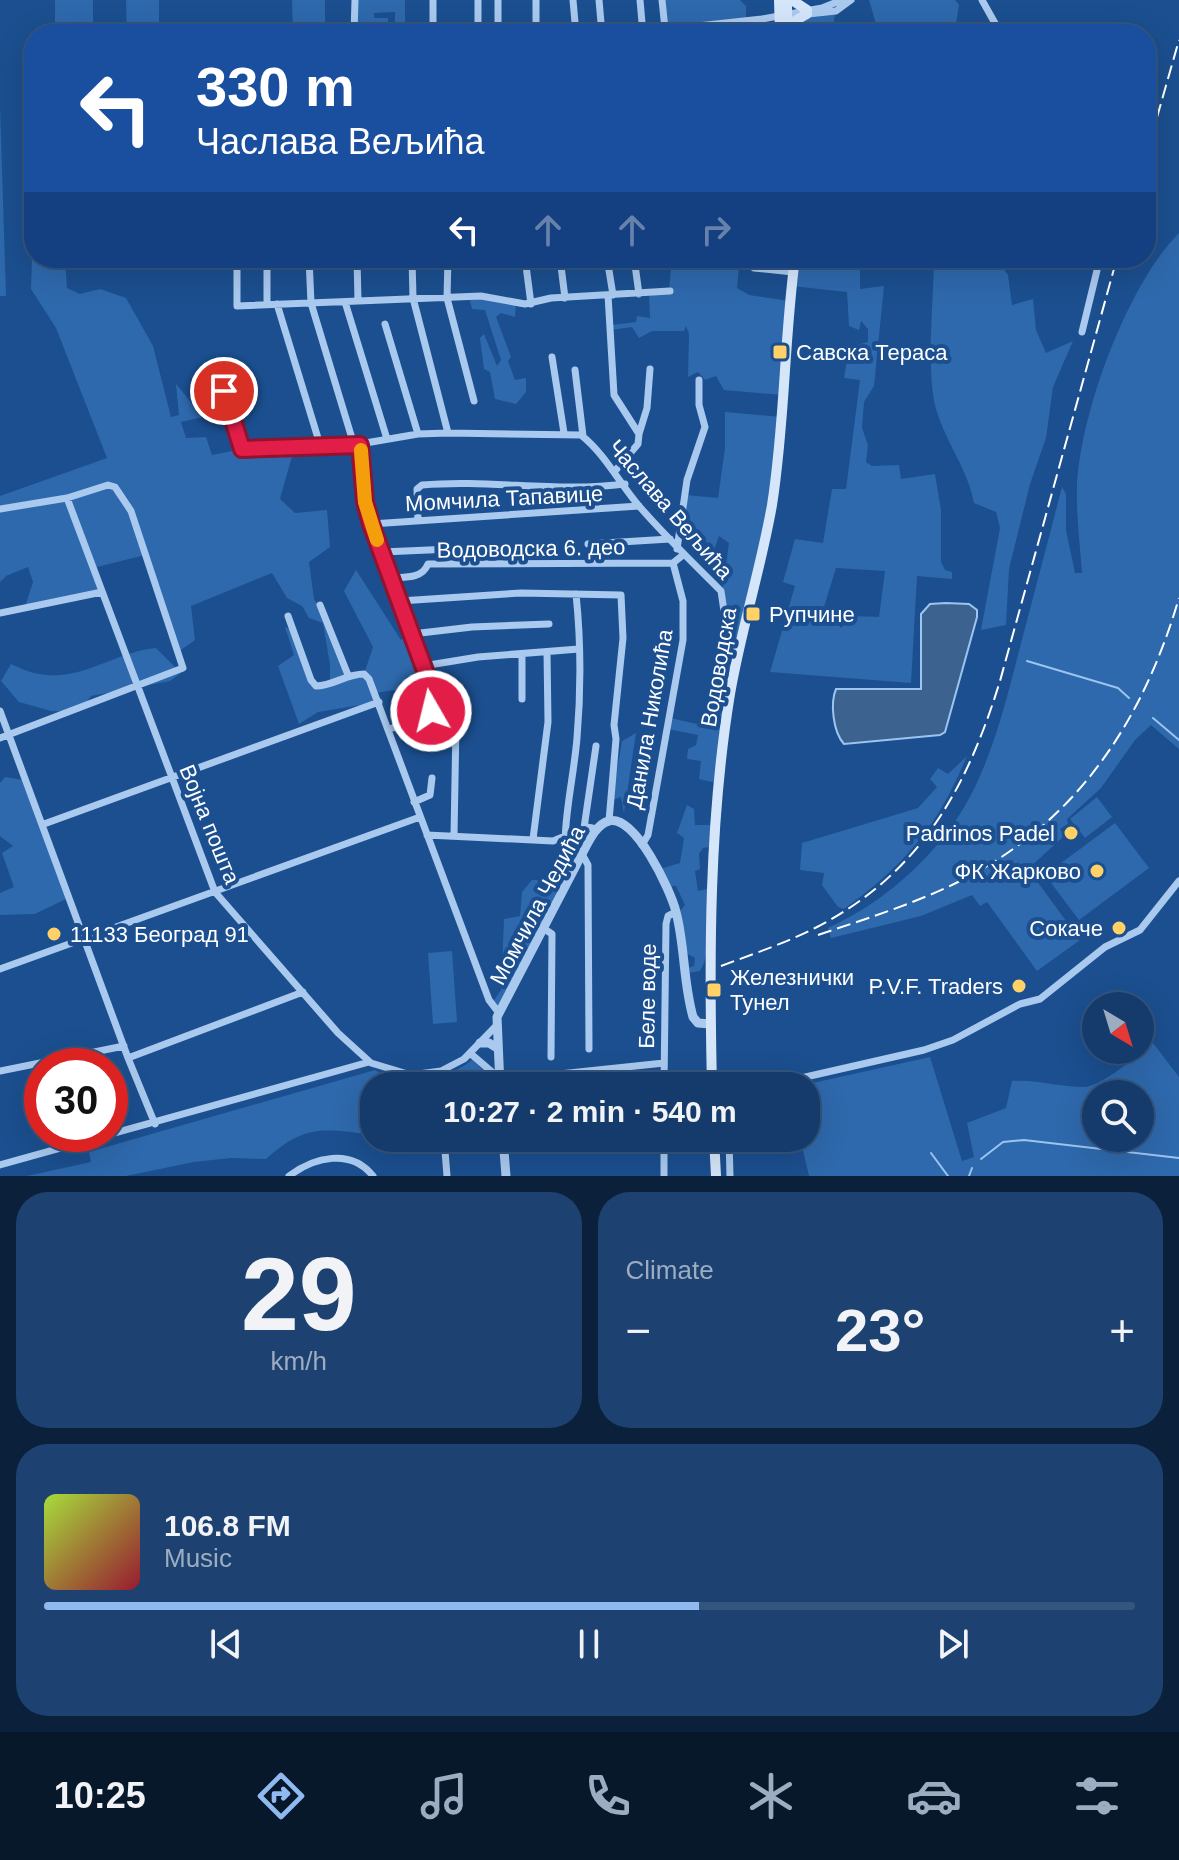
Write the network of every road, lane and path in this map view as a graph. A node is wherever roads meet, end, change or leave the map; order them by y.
1 (355, 0) edge
2 (433, 0) edge
3 (478, 0) edge
4 (498, 0) edge
5 (536, 0) edge
6 (573, 0) edge
7 (599, 0) edge
8 (640, 0) edge
9 (662, 0) edge
10 (779, 0) edge
11 (789, 0) edge
12 (842, 0) edge
13 (851, 0) edge
14 (982, 0) edge
15 (807, 12) junction
16 (354, 24) edge
17 (433, 24) edge
18 (478, 24) edge
19 (498, 24) edge
20 (536, 24) edge
21 (575, 24) edge
22 (601, 24) edge
23 (641, 24) edge
24 (664, 24) edge
25 (784, 24) edge
26 (784, 24) edge
27 (786, 24) edge
28 (995, 24) edge
29 (237, 268) edge
30 (267, 268) edge
31 (309, 268) edge
32 (357, 268) edge
33 (412, 268) edge
34 (448, 268) edge
35 (526, 268) edge
36 (561, 268) edge
37 (608, 268) edge
38 (635, 268) edge
39 (754, 268) edge
40 (794, 268) edge
41 (1098, 268) edge
42 (793, 272) junction
43 (670, 291) dead end
44 (639, 294) junction
45 (610, 295) junction
46 (413, 298) junction
47 (447, 298) junction
48 (565, 298) junction
49 (358, 301) junction
50 (345, 302) junction
51 (311, 303) junction
52 (267, 304) junction
53 (277, 304) junction
54 (531, 304) junction
55 (385, 324) dead end
56 (1082, 332) dead end
57 (552, 357) dead end
58 (217, 367) dead end
59 (650, 369) dead end
60 (575, 370) dead end
61 (699, 380) dead end
62 (474, 401) dead end
63 (448, 433) junction
64 (564, 433) junction
65 (418, 434) junction
66 (639, 434) junction
67 (583, 436) junction
68 (387, 439) junction
69 (357, 445) junction
70 (321, 448) junction
71 (615, 471) junction
72 (625, 484) junction
73 (67, 498) junction
74 (639, 506) junction
75 (0, 509) edge
76 (418, 520) junction
77 (371, 524) junction
78 (670, 539) junction
79 (588, 544) dead end
80 (544, 545) dead end
81 (516, 547) junction
82 (423, 550) junction
83 (382, 552) junction
84 (680, 552) junction
85 (516, 562) junction
86 (673, 563) junction
87 (428, 564) junction
88 (392, 578) junction
89 (102, 592) junction
90 (576, 594) junction
91 (400, 601) junction
92 (320, 605) dead end
93 (0, 613) edge
94 (288, 616) dead end
95 (549, 624) dead end
96 (412, 634) junction
97 (579, 649) junction
98 (547, 652) junction
99 (738, 652) junction
100 (522, 654) junction
101 (423, 666) junction
102 (348, 675) junction
103 (136, 685) junction
104 (522, 699) dead end
105 (379, 702) junction
106 (0, 711) edge
107 (456, 724) dead end
108 (388, 730) junction
109 (9, 734) junction
110 (0, 738) edge
111 (596, 746) dead end
112 (171, 778) junction
113 (432, 778) dead end
114 (414, 802) junction
115 (420, 817) junction
116 (609, 821) junction
117 (44, 824) junction
118 (584, 828) junction
119 (597, 829) junction
120 (427, 835) junction
121 (454, 836) junction
122 (565, 836) junction
123 (533, 839) junction
124 (642, 845) junction
125 (582, 854) junction
126 (568, 880) junction
127 (1179, 881) edge
128 (215, 892) junction
129 (676, 912) junction
130 (543, 928) junction
131 (84, 939) junction
132 (0, 969) edge
133 (303, 992) junction
134 (499, 1013) junction
135 (710, 1021) junction
136 (496, 1026) junction
137 (480, 1043) junction
138 (124, 1046) joint
139 (497, 1048) junction
140 (589, 1049) dead end
141 (471, 1054) junction
142 (551, 1057) dead end
143 (128, 1058) joint
144 (369, 1062) junction
145 (664, 1063) junction
146 (0, 1071) edge
147 (489, 1072) edge
148 (498, 1072) edge
149 (578, 1072) edge
150 (664, 1072) edge
151 (712, 1072) edge
152 (820, 1074) edge
153 (155, 1124) junction
154 (445, 1152) edge
155 (504, 1152) edge
156 (664, 1152) edge
157 (715, 1152) edge
158 (729, 1152) edge
159 (0, 1165) edge
160 (289, 1176) edge
161 (373, 1176) edge
162 (447, 1176) edge
163 (506, 1176) edge
164 (664, 1176) edge
165 (716, 1176) edge
166 (730, 1176) edge

1 - 16 street
2 - 17 street
3 - 18 street
4 - 19 street
5 - 20 street
6 - 21 street
7 - 22 street
8 - 23 street
9 - 24 street
10 - 25 main road
11 - 15 main road
11 - 26 main road
12 - 15 street
13 - 15 street
14 - 28 street
15 - 27 main road
29 - 52 street
30 - 52 street
31 - 51 street
32 - 49 street
33 - 46 street
34 - 47 street
35 - 54 street
36 - 48 street
37 - 45 street
38 - 44 street
39 - 42 street
40 - 42 main road, Водоводска
41 - 56 street
42 - 99 main road, Водоводска
43 - 44 street
44 - 45 street
45 - 48 street
45 - 66 street
46 - 47 street
46 - 49 street
46 - 63 street
47 - 54 street
47 - 62 street
48 - 54 street
49 - 50 street
50 - 51 street
50 - 68 street
51 - 53 street
51 - 69 street
52 - 53 street
53 - 70 street
55 - 65 street
57 - 64 street
58 - 70 street, Часлава Вељића
59 - 66 street
60 - 67 street, Часлава Вељића
61 - 84 street
63 - 64 street, Часлава Вељића
63 - 65 street, Часлава Вељића
64 - 67 street, Часлава Вељића
65 - 68 street, Часлава Вељића
66 - 71 street
67 - 71 street, Часлава Вељића
68 - 69 street, Часлава Вељића
69 - 70 street, Часлава Вељића
69 - 77 street
71 - 72 street, Часлава Вељића
72 - 74 street, Часлава Вељића
72 - 76 street
73 - 75 street
73 - 89 street, Војна пошта
73 - 103 street
74 - 76 street, Момчила Тапавице
74 - 78 street, Часлава Вељића
76 - 77 street, Момчила Тапавице
77 - 83 street
78 - 79 street
78 - 84 street, Часлава Вељића
80 - 81 street
81 - 82 street
81 - 85 street
82 - 83 street
82 - 87 street
83 - 88 street
84 - 86 street
84 - 99 street, Часлава Вељића
85 - 86 street, Водоводска 6. део
85 - 87 street, Водоводска 6. део
86 - 124 street, Данила Николића
87 - 88 street, Водоводска 6. део
88 - 91 street
89 - 93 street
89 - 103 street, Војна пошта
90 - 91 street
90 - 97 street
90 - 116 street
91 - 96 street
92 - 102 street
94 - 102 street
95 - 96 street
96 - 101 street
97 - 98 street
97 - 122 street
98 - 100 street
98 - 123 street
99 - 135 main road, Водоводска
100 - 101 street
100 - 104 street
101 - 108 street
102 - 105 street
103 - 109 street
103 - 112 street, Војна пошта
105 - 108 street
105 - 112 street
106 - 109 street
107 - 121 street
108 - 114 street
109 - 110 street
109 - 117 street
111 - 118 street
112 - 117 street
112 - 128 street, Војна пошта
113 - 114 street
114 - 115 street
115 - 120 street
115 - 128 street
116 - 119 street, Момчила Чедића
116 - 124 street, Момчила Чедића
117 - 131 street
118 - 119 street
118 - 122 street
119 - 125 street, Момчила Чедића
120 - 121 street
120 - 134 street
121 - 123 street
122 - 123 street
122 - 126 street
124 - 129 street, Момчила Чедића
125 - 126 street, Момчила Чедића
125 - 140 street
126 - 130 street, Момчила Чедића
127 - 152 street
128 - 131 street
128 - 133 street, Војна пошта
129 - 135 street, Момчила Чедића
129 - 145 street, Беле воде
130 - 134 street, Момчила Чедића
130 - 142 street
131 - 132 street
131 - 138 street
133 - 143 street
133 - 144 street, Војна пошта
134 - 136 street, Момчила Чедића
135 - 151 main road, Водоводска
136 - 137 street
136 - 139 street, Момчила Чедића
137 - 139 street
137 - 141 street
138 - 146 street
139 - 148 street, Момчила Чедића
141 - 144 street
141 - 147 street
143 - 153 street
144 - 153 street
145 - 149 street
145 - 150 street, Беле воде
153 - 159 street
154 - 162 street
155 - 163 street
156 - 164 street
157 - 165 main road
158 - 166 street
160 - 161 street

